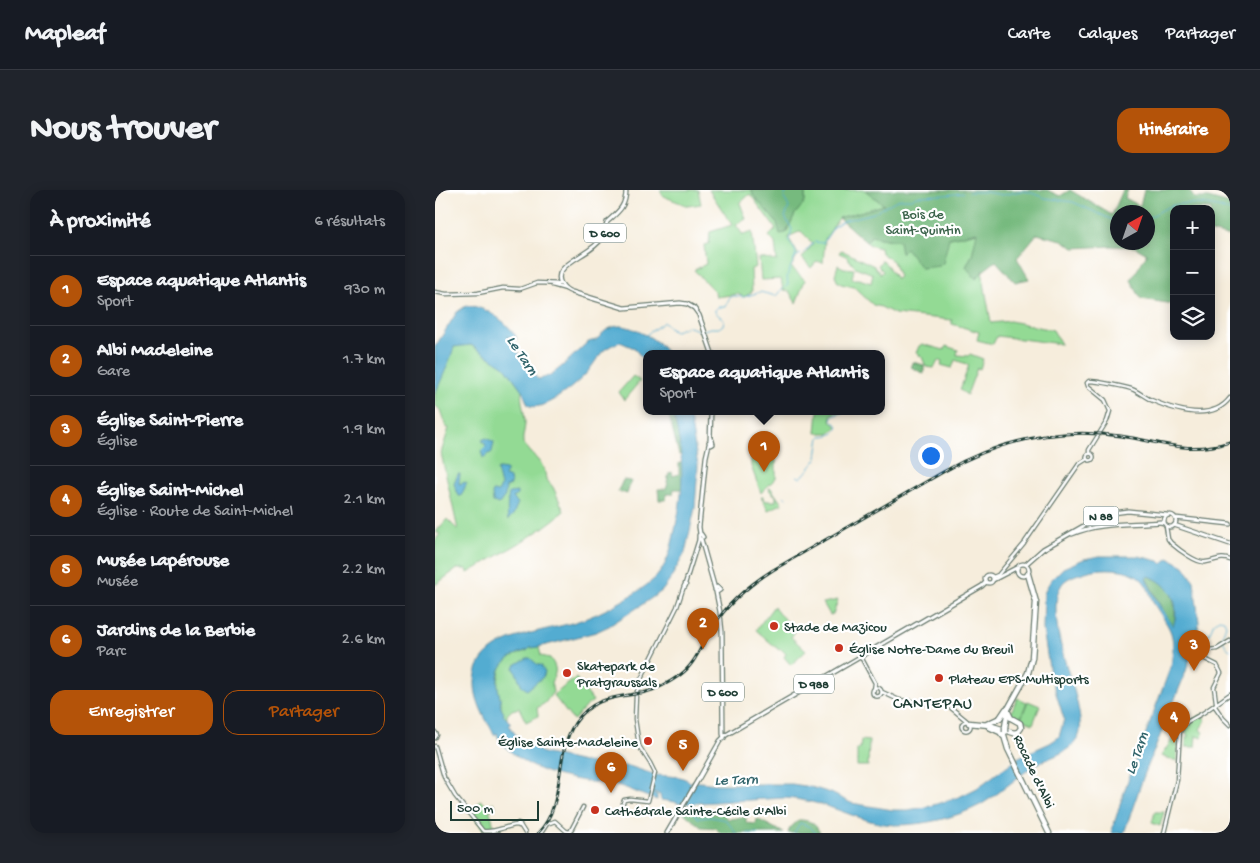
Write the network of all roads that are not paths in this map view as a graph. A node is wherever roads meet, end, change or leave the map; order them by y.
1 (626, 190) edge
2 (567, 266) junction
3 (559, 284) junction
4 (435, 292) edge
5 (585, 296) junction
6 (711, 350) edge
7 (1230, 398) edge
8 (711, 415) edge
9 (1089, 454) junction
10 (1087, 459) junction
11 (1167, 515) junction
12 (1175, 518) junction
13 (1165, 524) junction
14 (1230, 524) edge
15 (1173, 526) junction
16 (1168, 533) junction
17 (700, 538) junction
18 (1230, 544) edge
19 (1230, 560) edge
20 (1026, 564) junction
21 (1018, 567) junction
22 (1029, 568) junction
23 (1005, 570) junction
24 (1018, 573) junction
25 (1026, 575) junction
26 (1230, 641) edge
27 (863, 656) junction
28 (878, 688) junction
29 (874, 690) junction
30 (1018, 691) junction
31 (881, 694) junction
32 (1230, 694) edge
33 (1010, 701) junction
34 (1215, 704) junction
35 (963, 723) junction
36 (970, 724) junction
37 (1230, 724) edge
38 (1005, 730) junction
39 (435, 732) edge
40 (1012, 732) junction
41 (719, 736) dead end
42 (435, 738) edge
43 (724, 738) junction
44 (720, 741) junction
45 (435, 746) edge
46 (1009, 751) junction
47 (697, 781) junction
48 (623, 803) dead end
49 (583, 807) dead end
50 (495, 832) edge
51 (525, 833) edge
52 (541, 833) edge
53 (667, 833) edge
54 (1050, 833) edge
55 (1164, 833) edge

1 - 2 main road, D 600
2 - 3 main road
2 - 3 main road, D 600
3 - 4 street
3 - 5 main road
3 - 5 main road
5 - 6 main road
7 - 9 street
8 - 17 main road, D 600
9 - 10 street
9 - 10 street
10 - 23 street
11 - 12 main road
11 - 13 main road
11 - 20 main road, N 88
12 - 14 main road
12 - 15 main road
13 - 15 main road
13 - 16 street
13 - 22 main road
15 - 16 street
15 - 18 main road
16 - 19 street
17 - 43 main road, D 600
17 - 48 street
20 - 21 main road
20 - 22 main road
21 - 23 main road
21 - 24 main road
22 - 25 main road
23 - 24 main road
23 - 27 main road
24 - 25 main road
25 - 30 highway, Rocade d'Albi
25 - 33 highway, Rocade d'Albi
26 - 34 street
27 - 28 street
27 - 29 street
27 - 43 main road, D 988
28 - 29 street
28 - 31 street
29 - 31 street
30 - 38 highway, Rocade d'Albi
30 - 40 highway
31 - 35 street
31 - 36 street
32 - 34 street
33 - 36 highway
33 - 38 highway, Rocade d'Albi
34 - 37 street
34 - 55 street
35 - 36 street
35 - 36 street
36 - 40 highway
36 - 46 highway
38 - 40 highway
38 - 46 highway, Rocade d'Albi
39 - 42 street
41 - 44 main road
43 - 44 main road
43 - 47 main road
44 - 47 main road
45 - 50 street
46 - 54 highway, Rocade d'Albi
47 - 53 main road
49 - 52 street
50 - 51 street

